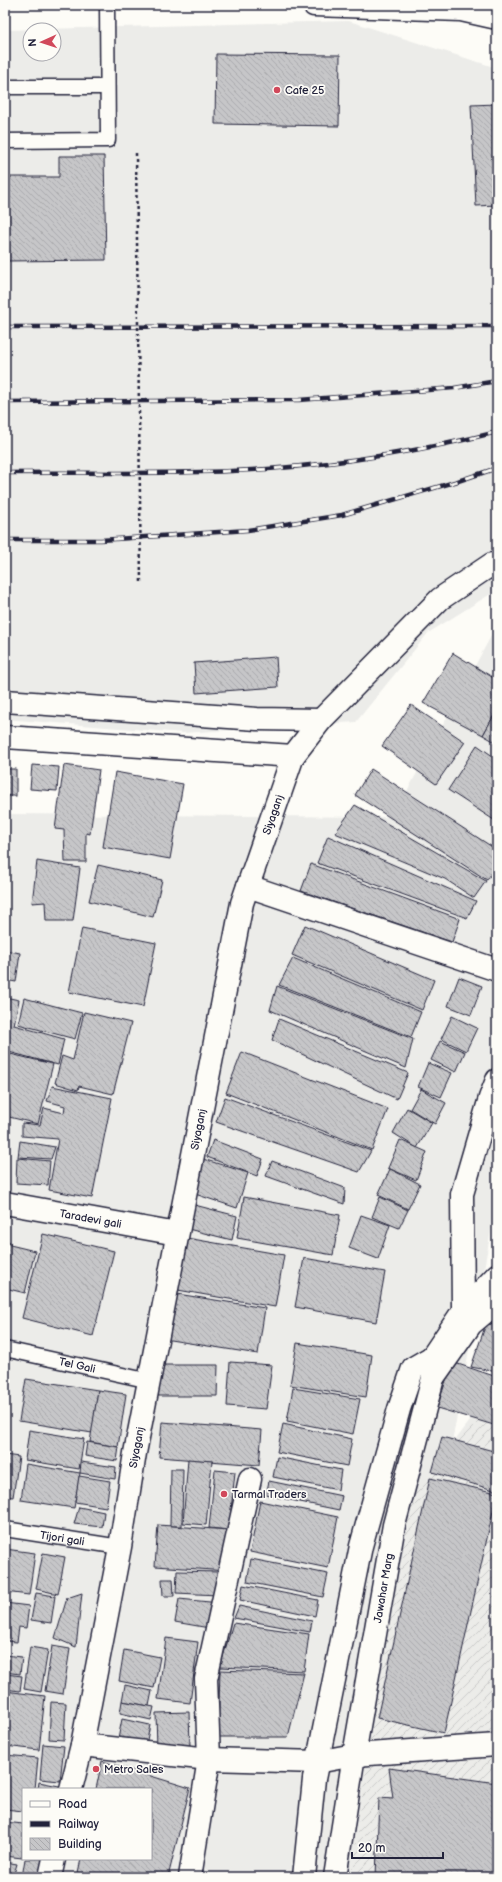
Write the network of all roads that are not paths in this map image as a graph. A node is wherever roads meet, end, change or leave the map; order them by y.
1 (107, 5) edge
2 (314, 5) edge
3 (497, 18) edge
4 (5, 87) edge
5 (107, 87) junction
6 (5, 141) edge
7 (495, 564) edge
8 (5, 702) edge
9 (321, 720) junction
10 (5, 737) edge
11 (293, 756) junction
12 (248, 886) junction
13 (497, 970) edge
14 (497, 1080) edge
15 (5, 1203) edge
16 (177, 1234) junction
17 (497, 1275) edge
18 (497, 1302) edge
19 (463, 1311) junction
20 (5, 1349) edge
21 (432, 1357) junction
22 (433, 1378) junction
23 (150, 1381) junction
24 (250, 1479) dead end
25 (5, 1529) edge
26 (120, 1547) junction
27 (82, 1745) junction
28 (494, 1745) edge
29 (354, 1755) junction
30 (209, 1759) junction
31 (317, 1762) junction
32 (71, 1788) edge
33 (54, 1860) edge
34 (50, 1877) edge
35 (190, 1877) edge
36 (304, 1877) edge
37 (336, 1877) edge

1 - 5 lane
2 - 3 street
4 - 5 lane
5 - 6 lane
7 - 9 street, Siyaganj
8 - 9 street
9 - 11 street, Siyaganj
10 - 11 street
11 - 12 street, Siyaganj
12 - 13 street
12 - 16 street, Siyaganj
14 - 19 street
15 - 16 street, Taradevi gali
16 - 23 street, Siyaganj
17 - 19 street
18 - 22 street
19 - 21 street
20 - 23 lane, Tel Gali
21 - 22 street, Jawahar Marg
21 - 31 street
22 - 29 street, Jawahar Marg
23 - 26 street, Siyaganj
24 - 30 street
25 - 26 lane, Tijori gali
26 - 27 street, Siyaganj
27 - 30 street
27 - 32 street, Siyaganj
28 - 29 street
29 - 31 street
29 - 37 street, Jawahar Marg
30 - 31 street
30 - 35 street
31 - 36 street
33 - 34 street

